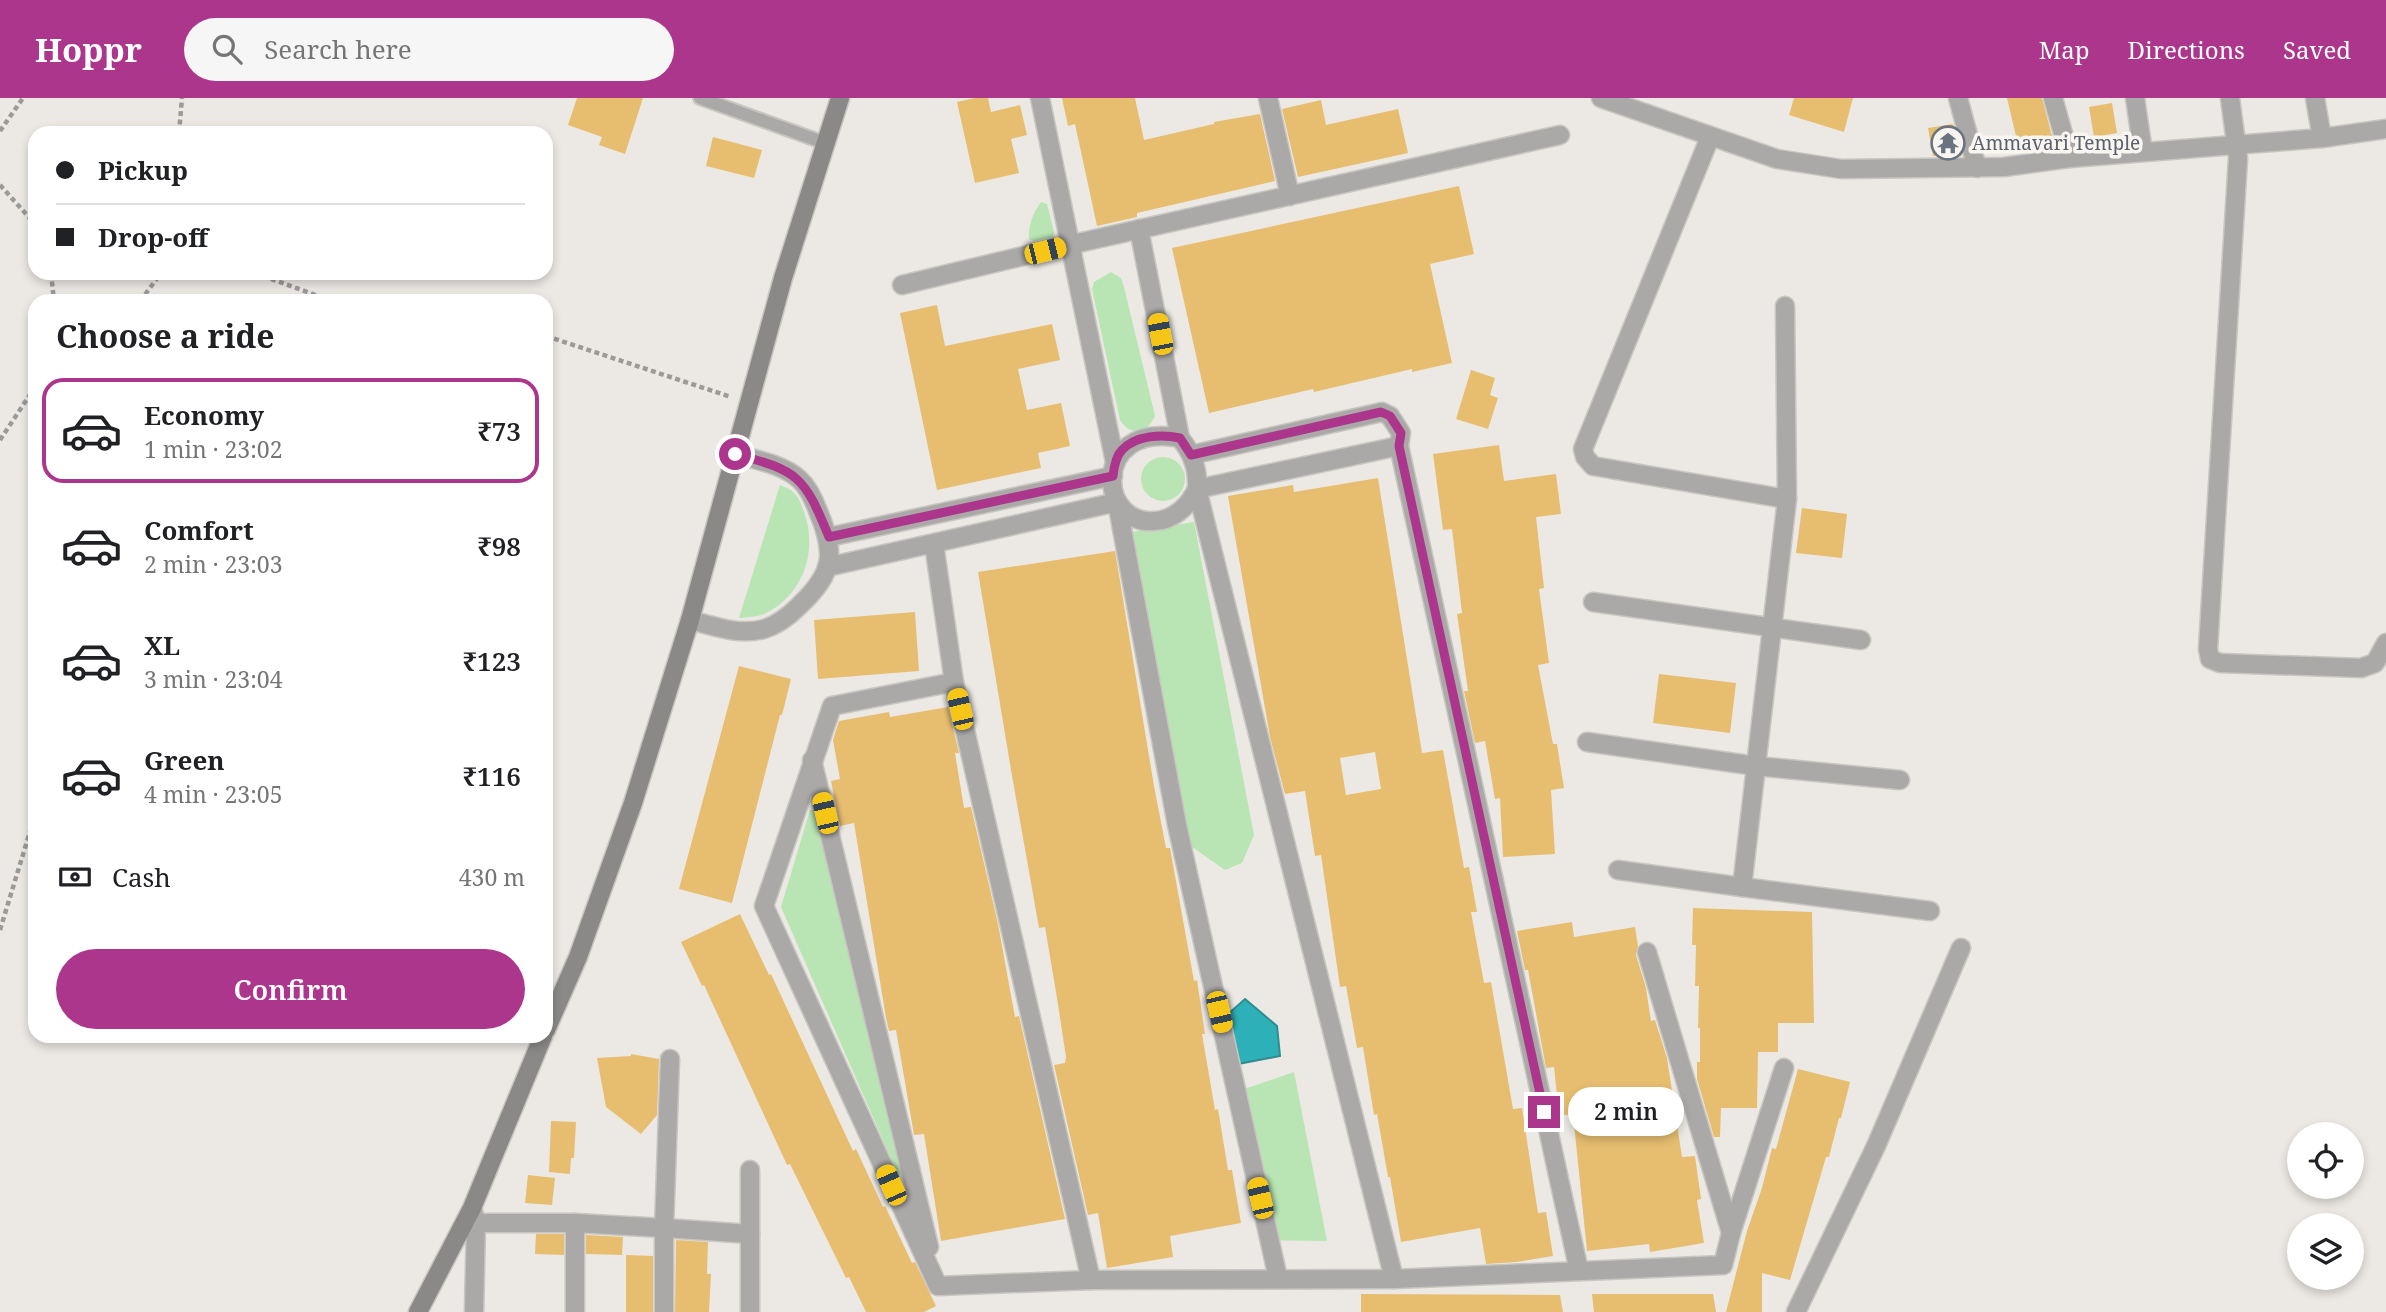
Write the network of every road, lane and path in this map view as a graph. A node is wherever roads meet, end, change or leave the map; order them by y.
1 (23, 98) edge
2 (182, 98) edge
3 (700, 98) edge
4 (840, 98) edge
5 (1040, 98) edge
6 (1268, 98) edge
7 (1601, 98) edge
8 (1958, 98) edge
9 (2053, 98) edge
10 (2134, 98) edge
11 (2230, 98) edge
12 (2315, 98) edge
13 (180, 126) edge
14 (2386, 129) edge
15 (0, 131) edge
16 (1560, 135) dead end
17 (1710, 137) junction
18 (2322, 138) junction
19 (825, 143) junction
20 (2237, 144) junction
21 (2143, 152) junction
22 (2070, 158) junction
23 (1977, 168) junction
24 (0, 185) edge
25 (7, 193) junction
26 (1290, 196) junction
27 (0, 197) edge
28 (28, 216) edge
29 (1139, 229) junction
30 (1069, 245) junction
31 (156, 280) edge
32 (274, 280) edge
33 (902, 285) dead end
34 (145, 294) edge
35 (313, 294) edge
36 (1785, 306) dead end
37 (553, 337) edge
38 (28, 398) edge
39 (748, 403) junction
40 (1180, 438) junction
41 (0, 440) edge
42 (1399, 446) junction
43 (735, 454) junction
44 (1191, 455) junction
45 (1114, 469) junction
46 (1197, 489) junction
47 (1787, 499) junction
48 (1117, 502) junction
49 (829, 537) junction
50 (934, 544) junction
51 (827, 567) junction
52 (1593, 602) dead end
53 (690, 620) junction
54 (1772, 628) junction
55 (1861, 640) dead end
56 (2386, 643) edge
57 (954, 682) junction
58 (1587, 742) dead end
59 (812, 760) junction
60 (1756, 766) junction
61 (1900, 780) dead end
62 (28, 838) edge
63 (1618, 870) dead end
64 (1742, 887) junction
65 (1930, 911) dead end
66 (0, 930) edge
67 (1961, 948) dead end
68 (1647, 952) dead end
69 (553, 1014) edge
70 (540, 1043) edge
71 (670, 1059) dead end
72 (1784, 1068) dead end
73 (750, 1170) dead end
74 (474, 1216) junction
75 (575, 1223) junction
76 (664, 1228) junction
77 (1731, 1233) junction
78 (750, 1234) junction
79 (1579, 1271) junction
80 (1278, 1278) junction
81 (1394, 1279) junction
82 (1091, 1280) junction
83 (938, 1286) junction
84 (418, 1312) edge
85 (474, 1312) edge
86 (575, 1312) edge
87 (664, 1312) edge
88 (750, 1312) edge
89 (1796, 1312) edge

1 - 15 path
2 - 13 path
3 - 19 lane
4 - 19 main road
5 - 30 street
6 - 26 street
7 - 17 street
8 - 23 street
9 - 22 street
10 - 21 street
11 - 20 street
12 - 18 street
14 - 18 street
16 - 26 street
17 - 23 street
17 - 47 street
18 - 20 street
19 - 39 main road
20 - 21 street
20 - 56 street
21 - 22 street
22 - 23 street
24 - 25 path
25 - 27 path
25 - 28 path
26 - 29 street
29 - 30 street
29 - 40 street
30 - 33 street
30 - 45 street
31 - 34 path
32 - 35 path
36 - 47 street
37 - 39 path
38 - 41 path
39 - 43 main road
40 - 44 street
40 - 45 street
42 - 44 street
42 - 46 street
42 - 79 street
43 - 49 street
43 - 53 main road
44 - 46 street
45 - 48 street
45 - 49 street
46 - 48 street
46 - 81 street
47 - 54 street
48 - 50 street
48 - 80 street
49 - 51 street
50 - 51 street
50 - 57 street
51 - 53 street
52 - 54 street
53 - 69 main road
54 - 55 street
54 - 60 street
57 - 59 street
57 - 82 street
58 - 60 street
59 - 83 street
59 - 83 street
60 - 61 street
60 - 64 street
62 - 66 path
63 - 64 street
64 - 65 street
67 - 89 street
68 - 77 street
70 - 74 main road
71 - 76 street
72 - 77 street
73 - 78 street
74 - 75 street
74 - 84 main road
74 - 85 street
75 - 76 street
75 - 86 street
76 - 78 street
76 - 87 street
77 - 79 street
78 - 88 street
79 - 81 street
80 - 81 street
80 - 82 street
82 - 83 street

